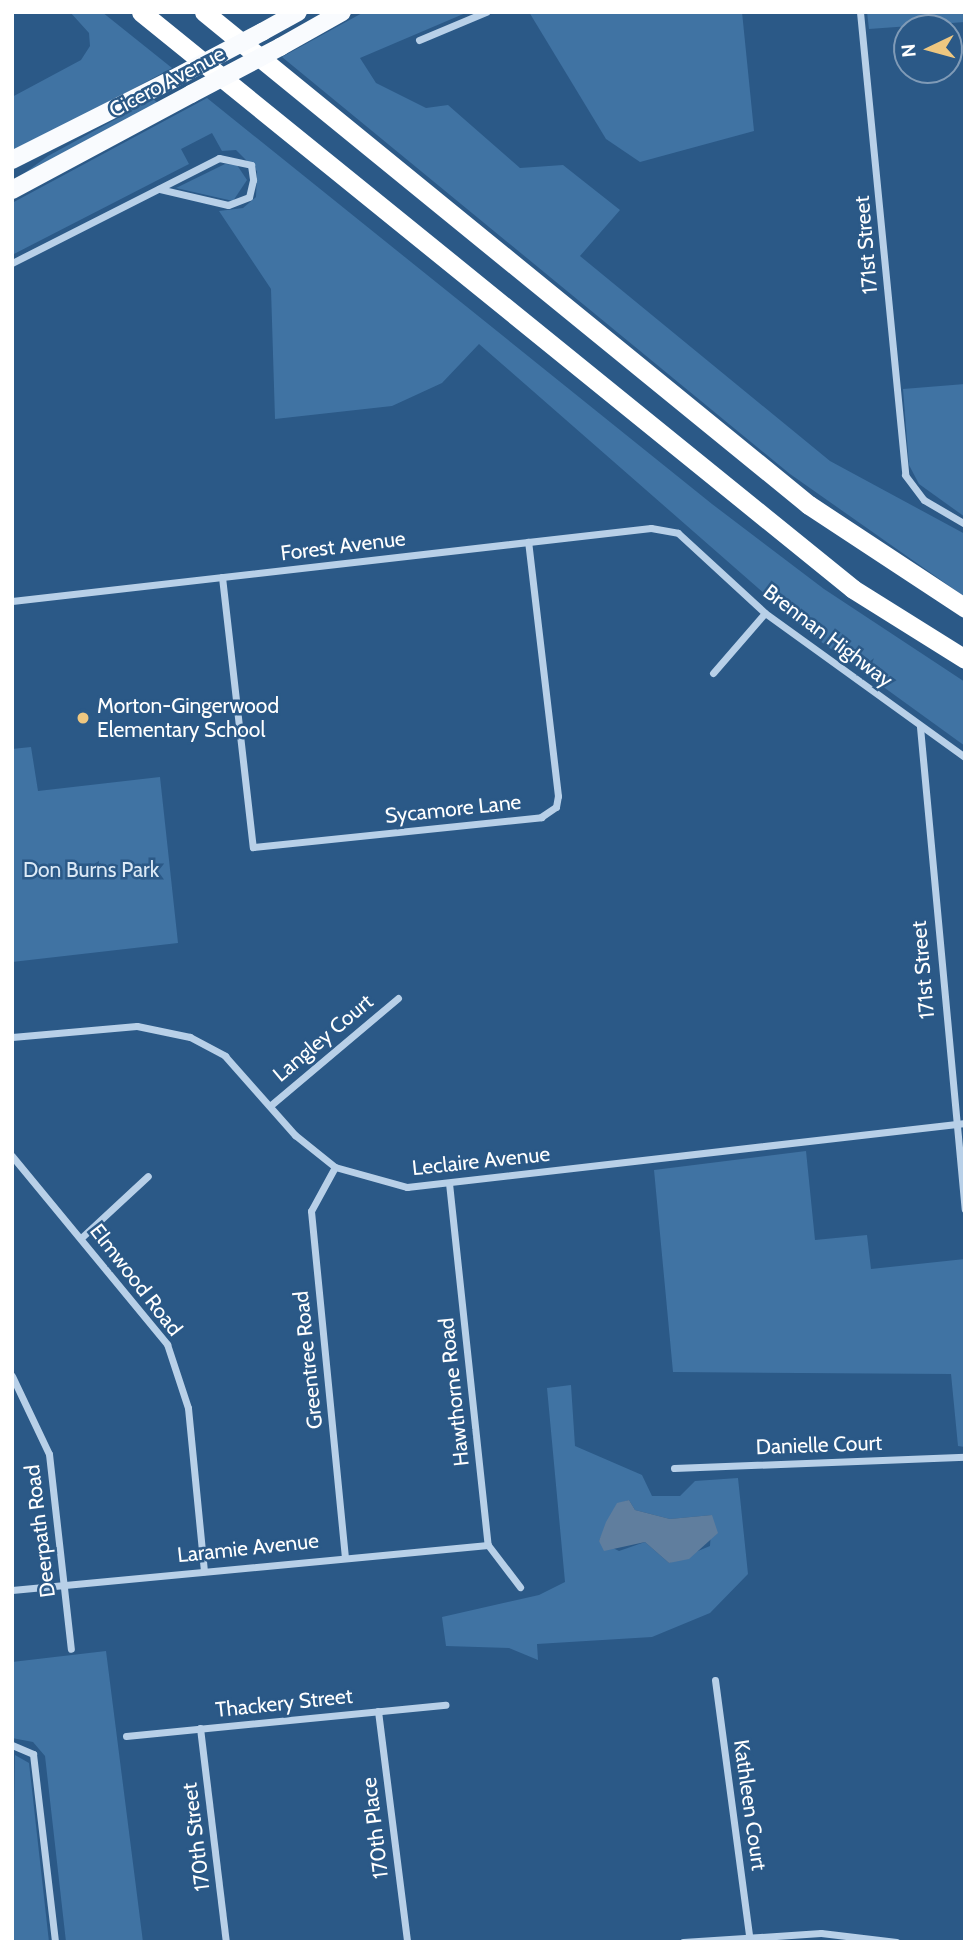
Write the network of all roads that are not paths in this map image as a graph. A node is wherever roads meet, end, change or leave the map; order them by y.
1 (134, 12) edge
2 (141, 12) edge
3 (204, 12) edge
4 (298, 12) edge
5 (342, 12) edge
6 (485, 12) edge
7 (860, 12) edge
8 (419, 40) dead end
9 (186, 50) junction
10 (12, 160) edge
11 (159, 189) junction
12 (12, 190) edge
13 (12, 263) edge
14 (965, 524) edge
15 (678, 533) joint
16 (528, 542) junction
17 (222, 577) junction
18 (12, 601) edge
19 (965, 608) edge
20 (765, 613) junction
21 (965, 659) edge
22 (713, 673) dead end
23 (920, 727) junction
24 (965, 757) edge
25 (398, 998) dead end
26 (12, 1037) edge
27 (271, 1105) junction
28 (965, 1123) edge
29 (953, 1127) junction
30 (12, 1156) edge
31 (335, 1167) junction
32 (148, 1176) dead end
33 (449, 1183) junction
34 (965, 1209) edge
35 (81, 1238) junction
36 (12, 1376) edge
37 (965, 1457) edge
38 (674, 1468) dead end
39 (488, 1545) junction
40 (345, 1555) junction
41 (204, 1571) junction
42 (64, 1584) junction
43 (520, 1587) dead end
44 (12, 1590) edge
45 (71, 1649) dead end
46 (715, 1680) dead end
47 (445, 1705) dead end
48 (379, 1711) junction
49 (200, 1728) junction
50 (126, 1736) dead end
51 (15, 1745) edge
52 (750, 1938) edge
53 (55, 1942) edge
54 (226, 1942) edge
55 (407, 1942) edge
56 (683, 1942) edge
57 (896, 1942) edge

1 - 9 highway
2 - 9 highway
3 - 19 highway
4 - 10 main road, Cicero Avenue, bridge
5 - 12 main road, Cicero Avenue, bridge
6 - 8 street
7 - 14 street, 171st Street
9 - 21 highway
11 - 11 street
11 - 13 street
15 - 16 street, Forest Avenue
15 - 20 street, Brennan Highway
16 - 17 street, Forest Avenue
16 - 17 street, Sycamore Lane
17 - 18 street, Forest Avenue
20 - 22 street
20 - 23 street, Brennan Highway
23 - 24 street, Brennan Highway
23 - 29 street, 171st Street
25 - 27 street, Langley Court
26 - 27 street, Leclaire Avenue
27 - 31 street, Leclaire Avenue
28 - 29 street, Leclaire Avenue
29 - 33 street, Leclaire Avenue
29 - 34 street, 171st Street
30 - 35 street, Elmwood Road
31 - 33 street, Leclaire Avenue
31 - 40 street, Greentree Road
32 - 35 street
33 - 39 street, Hawthorne Road
35 - 41 street, Elmwood Road
36 - 42 street, Deerpath Road
37 - 38 street, Danielle Court
39 - 40 street, Laramie Avenue
39 - 43 street
40 - 41 street, Laramie Avenue
41 - 42 street, Laramie Avenue
42 - 44 street, Laramie Avenue
42 - 45 street, Deerpath Road
46 - 52 street, Kathleen Court
47 - 48 street, Thackery Street
48 - 49 street, Thackery Street
48 - 55 street, 170th Place
49 - 50 street, Thackery Street
49 - 54 street, 170th Street
51 - 53 street
52 - 56 street
52 - 57 street

